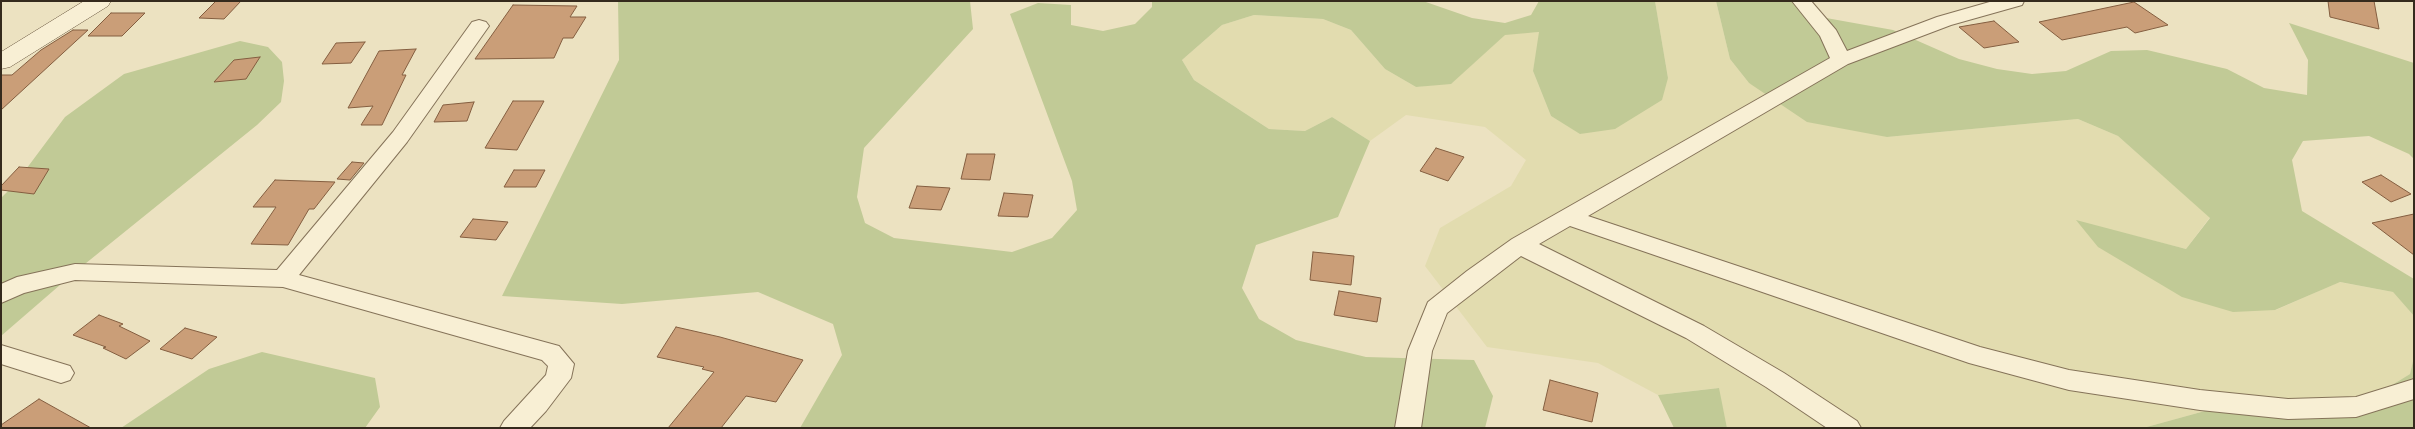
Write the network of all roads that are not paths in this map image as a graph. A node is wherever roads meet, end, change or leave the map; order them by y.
1 (100, 1) edge
2 (1801, 1) edge
3 (2015, 1) edge
4 (479, 26) dead end
5 (1829, 34) junction
6 (1882, 43) junction
7 (1841, 60) junction
8 (1, 62) edge
9 (1568, 217) junction
10 (1520, 245) junction
11 (283, 279) junction
12 (1, 294) edge
13 (1, 354) edge
14 (61, 374) dead end
15 (2414, 389) edge
16 (513, 428) edge
17 (1408, 428) edge
18 (1848, 428) edge

1 - 8 street
2 - 5 street
3 - 6 street
4 - 11 street
5 - 6 street
5 - 7 street
6 - 7 street
7 - 9 street
9 - 10 street
9 - 15 street
10 - 17 street
10 - 18 street
11 - 12 street
11 - 16 street
13 - 14 street

